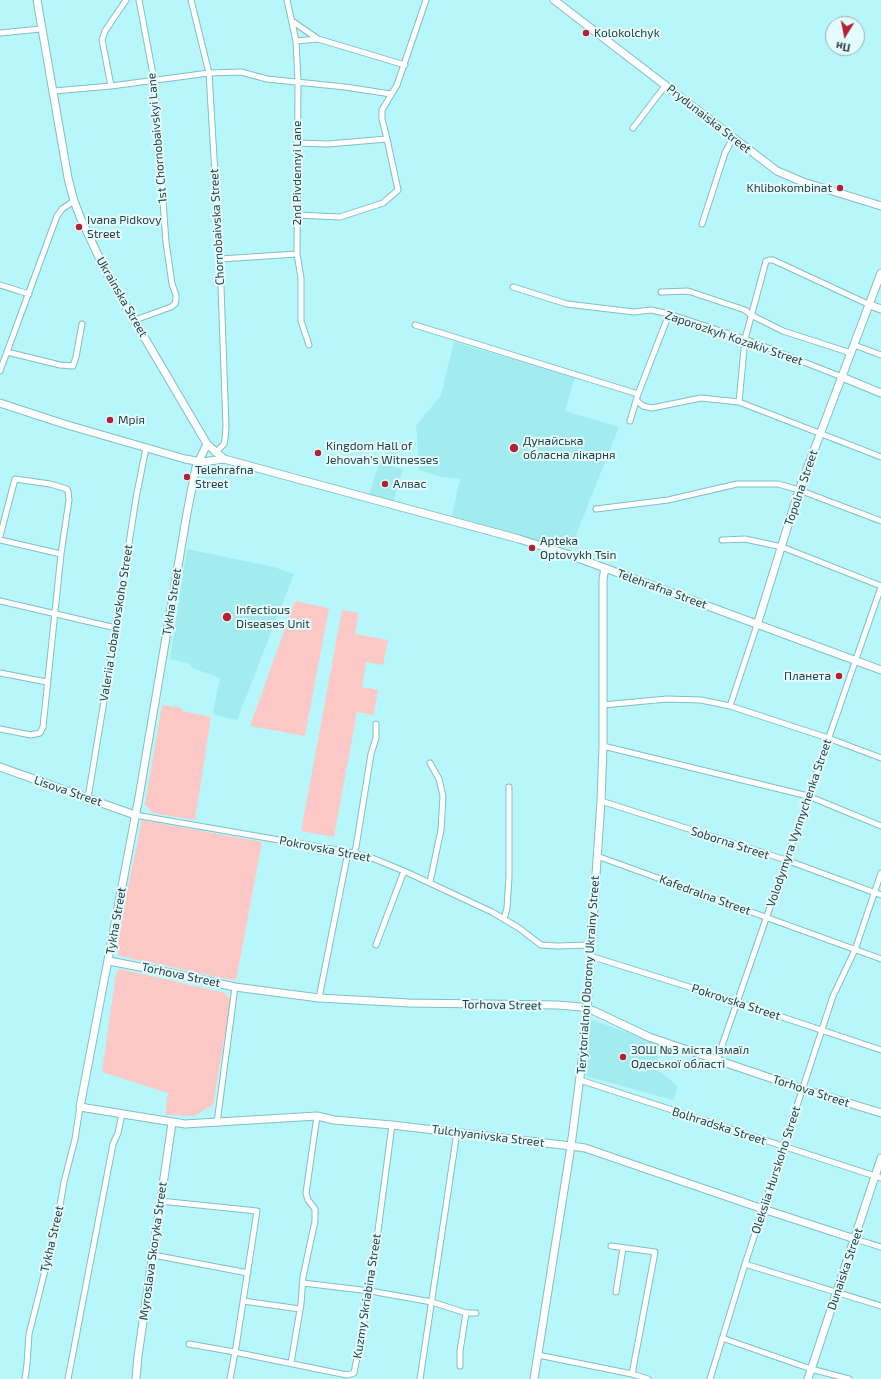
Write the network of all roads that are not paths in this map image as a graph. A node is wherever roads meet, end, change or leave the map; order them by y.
1 (37, 0) edge
2 (126, 0) edge
3 (139, 0) edge
4 (191, 0) edge
5 (288, 0) edge
6 (424, 0) edge
7 (554, 0) edge
8 (292, 21) junction
9 (41, 29) junction
10 (0, 33) edge
11 (318, 39) junction
12 (296, 41) junction
13 (404, 65) junction
14 (209, 73) junction
15 (154, 80) junction
16 (298, 81) junction
17 (111, 86) junction
18 (665, 86) junction
19 (54, 91) junction
20 (391, 94) junction
21 (633, 128) dead end
22 (733, 138) junction
23 (387, 139) junction
24 (297, 143) junction
25 (74, 201) junction
26 (881, 206) edge
27 (297, 215) junction
28 (702, 224) dead end
29 (297, 254) junction
30 (220, 259) junction
31 (881, 273) edge
32 (0, 285) edge
33 (879, 286) edge
34 (513, 287) dead end
35 (661, 292) dead end
36 (30, 294) junction
37 (870, 305) junction
38 (881, 309) edge
39 (669, 314) junction
40 (751, 315) junction
41 (135, 320) junction
42 (82, 324) dead end
43 (415, 325) dead end
44 (745, 339) junction
45 (309, 345) dead end
46 (854, 345) junction
47 (7, 352) junction
48 (851, 354) junction
49 (881, 355) edge
50 (0, 371) edge
51 (842, 377) junction
52 (881, 393) edge
53 (638, 394) junction
54 (637, 401) junction
55 (739, 402) junction
56 (0, 403) edge
57 (630, 421) dead end
58 (821, 434) junction
59 (207, 444) junction
60 (146, 448) junction
61 (215, 453) junction
62 (881, 457) edge
63 (224, 459) junction
64 (199, 462) junction
65 (799, 490) junction
66 (596, 509) dead end
67 (881, 521) edge
68 (0, 536) edge
69 (0, 540) edge
70 (722, 540) dead end
71 (782, 547) junction
72 (61, 554) junction
73 (605, 568) junction
74 (881, 587) edge
75 (0, 601) edge
76 (55, 613) junction
77 (757, 625) junction
78 (116, 628) junction
79 (856, 661) junction
80 (881, 670) edge
81 (0, 673) edge
82 (48, 682) junction
83 (603, 705) junction
84 (730, 706) junction
85 (376, 724) dead end
86 (0, 729) edge
87 (828, 738) junction
88 (603, 746) junction
89 (881, 758) edge
90 (430, 763) dead end
91 (0, 767) edge
92 (509, 787) dead end
93 (808, 796) junction
94 (88, 798) junction
95 (601, 801) junction
96 (135, 815) junction
97 (881, 826) edge
98 (354, 854) junction
99 (597, 856) junction
100 (786, 860) junction
101 (404, 871) junction
102 (881, 873) edge
103 (430, 882) junction
104 (874, 892) junction
105 (881, 895) edge
106 (767, 918) junction
107 (504, 919) junction
108 (376, 945) dead end
109 (590, 945) junction
110 (855, 950) junction
111 (590, 956) junction
112 (881, 959) edge
113 (109, 961) junction
114 (235, 987) junction
115 (319, 998) junction
116 (737, 1002) junction
117 (586, 1008) junction
118 (822, 1031) junction
119 (881, 1050) edge
120 (717, 1060) junction
121 (580, 1080) junction
122 (803, 1089) junction
123 (80, 1107) junction
124 (881, 1113) edge
125 (122, 1114) junction
126 (317, 1116) junction
127 (172, 1122) junction
128 (217, 1123) junction
129 (392, 1124) junction
130 (457, 1132) junction
131 (571, 1146) junction
132 (783, 1146) junction
133 (881, 1158) edge
134 (878, 1177) edge
135 (160, 1201) junction
136 (763, 1210) junction
137 (855, 1239) junction
138 (611, 1246) dead end
139 (881, 1247) edge
140 (623, 1248) junction
141 (153, 1255) junction
142 (745, 1264) junction
143 (248, 1273) junction
144 (303, 1283) junction
145 (370, 1291) junction
146 (616, 1292) dead end
147 (836, 1293) junction
148 (243, 1301) junction
149 (432, 1302) junction
150 (881, 1306) edge
151 (300, 1309) junction
152 (466, 1313) junction
153 (476, 1313) dead end
154 (722, 1338) junction
155 (189, 1344) dead end
156 (235, 1352) junction
157 (538, 1355) junction
158 (290, 1363) junction
159 (460, 1366) dead end
160 (811, 1369) junction
161 (632, 1374) junction
162 (25, 1379) edge
163 (68, 1379) edge
164 (136, 1379) edge
165 (230, 1379) edge
166 (420, 1379) edge
167 (534, 1379) edge
168 (648, 1379) edge
169 (710, 1379) edge
170 (808, 1379) edge
171 (849, 1379) edge

1 - 9 main road, Ukrainska Street
2 - 17 street
3 - 15 street, 1st Chornobaivskyi Lane
4 - 14 street, Chornobaivska Street
5 - 8 street, 2nd Pivdennyi Lane
6 - 13 street
7 - 18 main road, Prydunaiska Street
8 - 11 street
8 - 12 street, 2nd Pivdennyi Lane
9 - 10 street
9 - 19 main road, Ukrainska Street
11 - 12 street
11 - 13 street
12 - 16 street, 2nd Pivdennyi Lane
13 - 20 street
14 - 15 street
14 - 16 street
14 - 30 street, Chornobaivska Street
15 - 17 street
15 - 41 street, 1st Chornobaivskyi Lane
16 - 20 street
16 - 24 street, 2nd Pivdennyi Lane
17 - 19 street
18 - 21 street
18 - 22 main road, Prydunaiska Street
19 - 25 main road, Ukrainska Street
20 - 23 street
22 - 26 main road, Prydunaiska Street
22 - 28 street
23 - 24 street
23 - 27 street
24 - 27 street, 2nd Pivdennyi Lane
25 - 36 street
25 - 41 main road, Ukrainska Street
27 - 29 street, 2nd Pivdennyi Lane
29 - 30 street
29 - 45 street, 2nd Pivdennyi Lane
30 - 61 street, Chornobaivska Street
31 - 33 main road, Topolna Street
32 - 36 street
33 - 37 main road, Topolna Street
34 - 39 street, Zaporozkyh Kozakiv Street
35 - 40 street
36 - 47 street
37 - 38 main road
37 - 40 street
37 - 46 main road, Topolna Street
39 - 44 street, Zaporozkyh Kozakiv Street
39 - 53 street
40 - 44 street
40 - 48 street
41 - 59 main road, Ukrainska Street
42 - 47 street
43 - 53 street
44 - 51 street, Zaporozkyh Kozakiv Street
44 - 55 street
46 - 48 main road, Topolna Street
46 - 49 street
47 - 50 street
48 - 51 main road, Topolna Street
51 - 52 main road, Zaporozkyh Kozakiv Street
51 - 58 main road, Topolna Street
53 - 54 street
54 - 55 street
54 - 57 street
55 - 58 street
56 - 60 main road, Telehrafna Street
58 - 62 street
58 - 65 main road, Topolna Street
59 - 61 main road, Ukrainska Street
59 - 64 main road, Tykha Street
60 - 64 main road, Telehrafna Street
60 - 78 street, Valeriia Lobanovskoho Street
61 - 63 main road, Ukrainska Street
63 - 64 main road, Telehrafna Street
63 - 73 main road, Telehrafna Street
64 - 96 main road, Tykha Street
65 - 66 street
65 - 67 street
65 - 71 main road, Topolna Street
68 - 72 street
69 - 72 street
70 - 71 street
71 - 74 street
71 - 77 main road, Topolna Street
72 - 76 street
73 - 77 main road, Telehrafna Street
73 - 83 main road, Terytorialnoi Oborony Ukrainy Street
74 - 79 street, Volodymyra Vynnychenka Street
75 - 76 street
76 - 78 street
76 - 82 street
77 - 79 main road, Telehrafna Street
77 - 84 street, Topolna Street
78 - 94 street, Valeriia Lobanovskoho Street
79 - 80 main road, Telehrafna Street
79 - 87 street, Volodymyra Vynnychenka Street
81 - 82 street
82 - 86 street
83 - 84 street
83 - 88 main road, Terytorialnoi Oborony Ukrainy Street
84 - 87 street
85 - 98 street
87 - 89 street
87 - 93 street, Volodymyra Vynnychenka Street
88 - 93 street
88 - 95 main road, Terytorialnoi Oborony Ukrainy Street
90 - 103 street
91 - 94 main road, Lisova Street
92 - 107 street
93 - 97 street
93 - 100 street, Volodymyra Vynnychenka Street
94 - 96 main road, Lisova Street
95 - 99 main road, Terytorialnoi Oborony Ukrainy Street
95 - 100 street, Soborna Street
96 - 98 street, Pokrovska Street
96 - 113 main road, Tykha Street
98 - 101 street, Pokrovska Street
98 - 115 street
99 - 106 street, Kafedralna Street
99 - 109 main road, Terytorialnoi Oborony Ukrainy Street
100 - 104 street, Soborna Street
100 - 106 street, Volodymyra Vynnychenka Street
101 - 103 street, Pokrovska Street
101 - 108 street
102 - 104 street, Oleksiia Hurskoho Street
103 - 107 street, Pokrovska Street
104 - 105 street, Soborna Street
104 - 110 street, Oleksiia Hurskoho Street
106 - 110 street, Kafedralna Street
106 - 116 street, Volodymyra Vynnychenka Street
107 - 109 street, Pokrovska Street
109 - 111 main road, Terytorialnoi Oborony Ukrainy Street
110 - 112 street, Kafedralna Street
110 - 118 street, Oleksiia Hurskoho Street
111 - 116 street, Pokrovska Street
111 - 117 main road, Terytorialnoi Oborony Ukrainy Street
113 - 114 main road, Torhova Street
113 - 123 main road, Tykha Street
114 - 115 main road, Torhova Street
114 - 128 street
115 - 117 main road, Torhova Street
116 - 118 street, Pokrovska Street
116 - 120 street, Volodymyra Vynnychenka Street
117 - 120 main road, Torhova Street
117 - 121 main road, Terytorialnoi Oborony Ukrainy Street
118 - 119 street, Pokrovska Street
118 - 122 street, Oleksiia Hurskoho Street
120 - 122 main road, Torhova Street
121 - 131 main road, Terytorialnoi Oborony Ukrainy Street
121 - 132 street, Bolhradska Street
122 - 124 main road, Torhova Street
122 - 132 street, Oleksiia Hurskoho Street
123 - 125 main road, Tulchyanivska Street
123 - 162 street, Tykha Street
125 - 127 main road, Tulchyanivska Street
125 - 163 street
126 - 128 main road, Tulchyanivska Street
126 - 129 main road, Tulchyanivska Street
126 - 144 street
127 - 128 main road, Tulchyanivska Street
127 - 135 main road, Myroslava Skoryka Street
129 - 130 main road, Tulchyanivska Street
129 - 145 street, Kuzmy Skriabina Street
130 - 131 main road, Tulchyanivska Street
130 - 149 street
131 - 136 main road, Tulchyanivska Street
131 - 157 main road, Terytorialnoi Oborony Ukrainy Street
132 - 134 street, Bolhradska Street
132 - 136 street, Oleksiia Hurskoho Street
133 - 134 main road, Dunaiska Street
134 - 137 main road, Dunaiska Street
135 - 141 main road, Myroslava Skoryka Street
135 - 143 street
136 - 137 main road, Tulchyanivska Street
136 - 142 street, Oleksiia Hurskoho Street
137 - 139 street, Tulchyanivska Street
137 - 147 main road, Dunaiska Street
138 - 140 street
140 - 146 street
140 - 161 street
141 - 143 street
141 - 164 main road, Myroslava Skoryka Street
142 - 147 street
142 - 154 street, Oleksiia Hurskoho Street
143 - 148 street
144 - 145 street
144 - 151 street
145 - 149 street
145 - 158 street, Kuzmy Skriabina Street
147 - 150 street
147 - 160 main road, Dunaiska Street
148 - 151 street
148 - 156 street
149 - 152 street
149 - 166 street
151 - 158 street
152 - 153 street
152 - 159 street
154 - 160 street
154 - 169 street, Oleksiia Hurskoho Street
155 - 156 street, Kuzmy Skriabina Street
156 - 158 street, Kuzmy Skriabina Street
156 - 165 street
157 - 161 street
157 - 167 main road, Terytorialnoi Oborony Ukrainy Street
160 - 170 main road, Dunaiska Street
160 - 171 street
161 - 168 street

